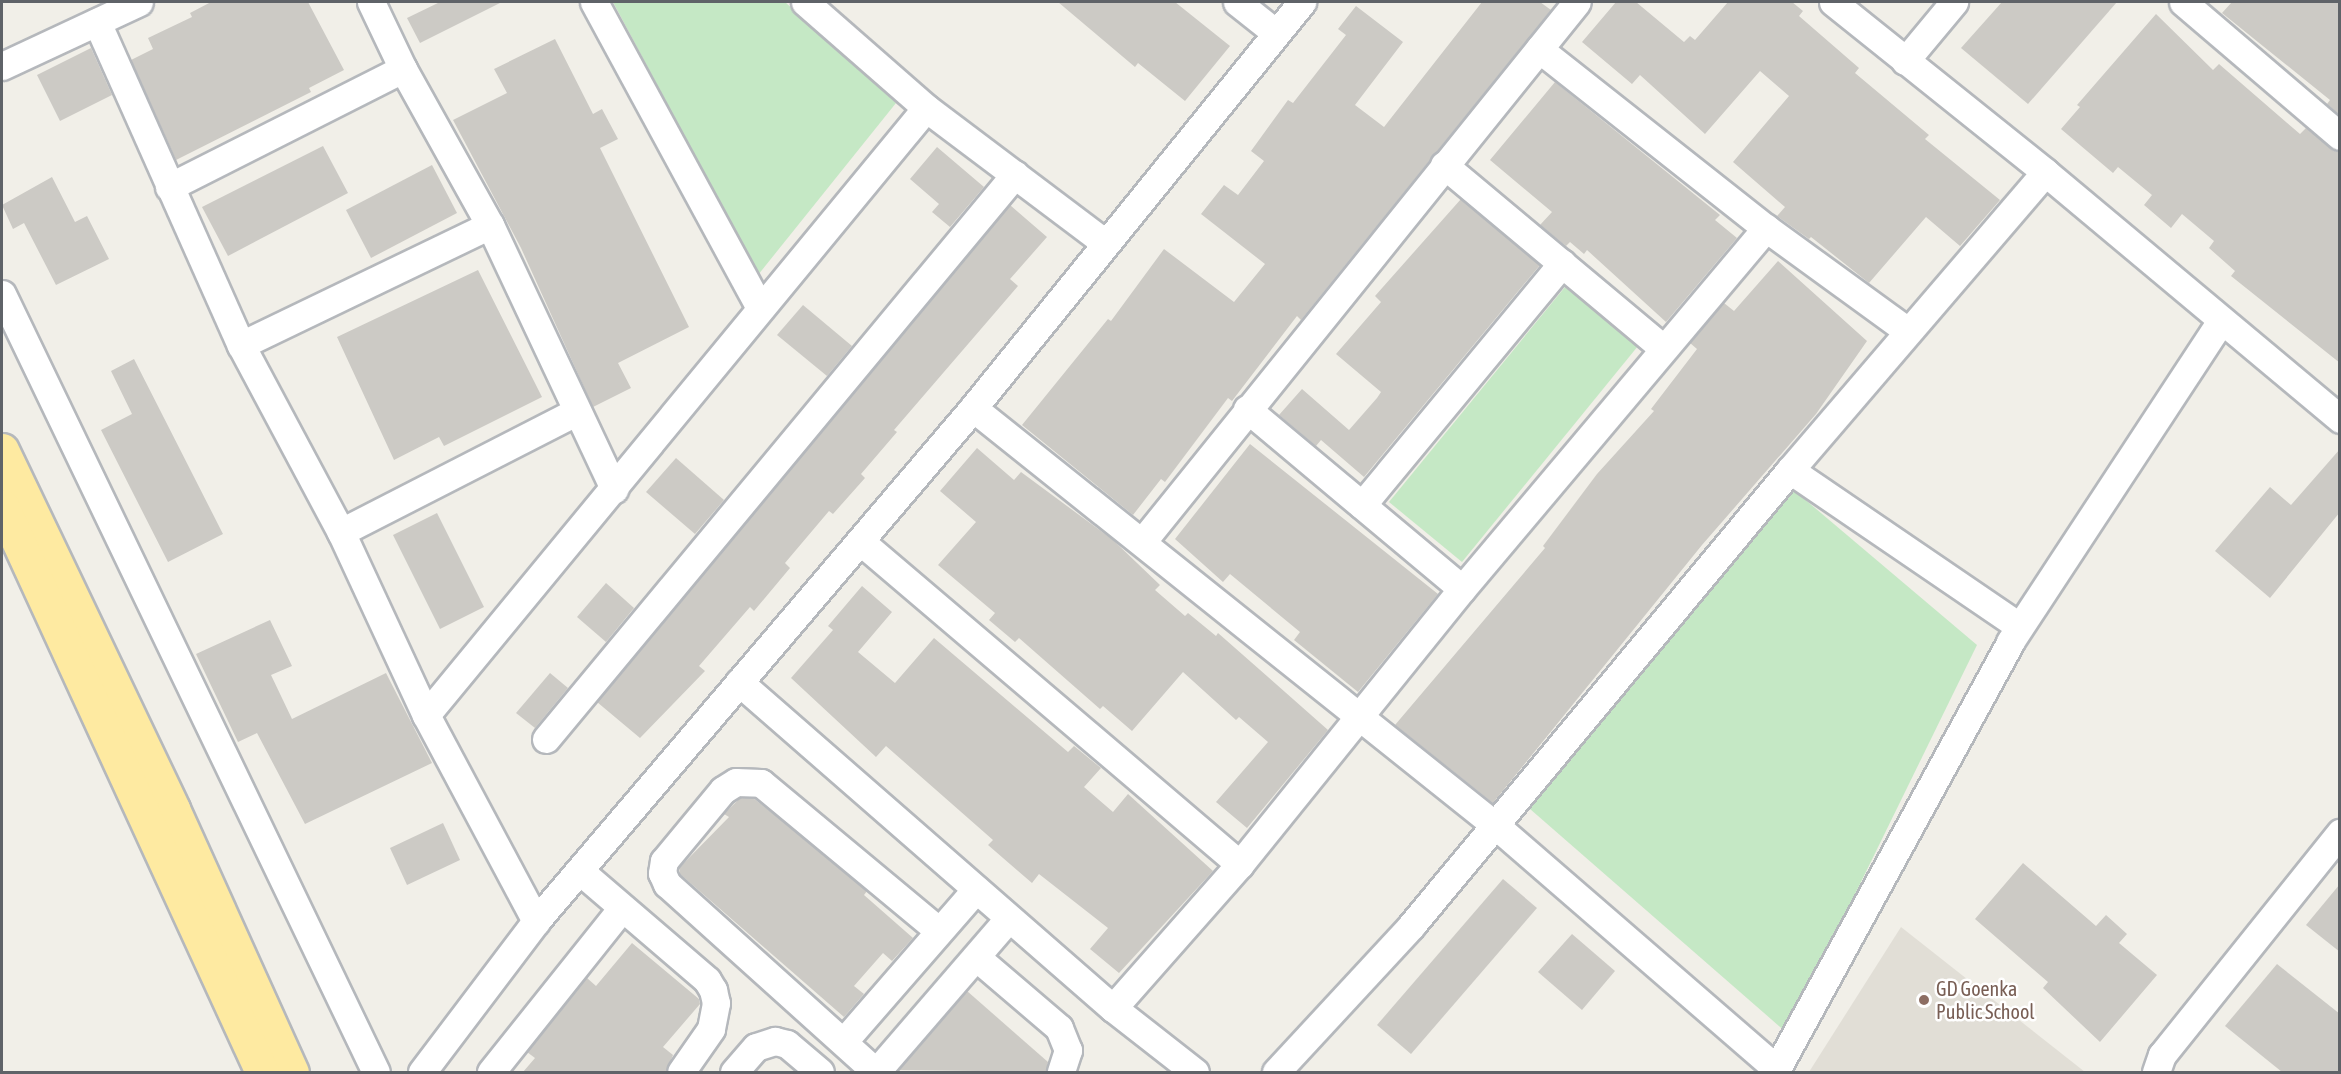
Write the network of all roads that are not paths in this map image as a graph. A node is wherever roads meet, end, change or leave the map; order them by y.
1 (139, 2) edge
2 (371, 2) edge
3 (594, 2) edge
4 (805, 2) edge
5 (1237, 2) edge
6 (1302, 2) edge
7 (1578, 2) edge
8 (1833, 2) edge
9 (1954, 2) edge
10 (2194, 5) edge
11 (97, 22) junction
12 (1276, 33) junction
13 (1539, 49) junction
14 (1905, 61) junction
15 (2, 66) edge
16 (403, 69) junction
17 (926, 108) junction
18 (2340, 136) edge
19 (1444, 165) junction
20 (2045, 172) junction
21 (1015, 174) junction
22 (169, 187) junction
23 (490, 225) junction
24 (1766, 228) junction
25 (1104, 242) junction
26 (1562, 263) junction
27 (2, 294) edge
28 (760, 308) junction
29 (2221, 321) junction
30 (1908, 331) junction
31 (241, 345) junction
32 (1663, 348) junction
33 (973, 408) junction
34 (1247, 408) junction
35 (577, 411) junction
36 (2340, 418) edge
37 (2, 450) edge
38 (1790, 470) junction
39 (614, 489) junction
40 (1362, 506) junction
41 (3, 513) edge
42 (341, 532) junction
43 (860, 541) junction
44 (1142, 542) junction
45 (1462, 589) junction
46 (2019, 626) junction
47 (739, 682) junction
48 (426, 715) junction
49 (1361, 715) junction
50 (546, 739) dead end
51 (1495, 825) junction
52 (2340, 833) edge
53 (173, 844) junction
54 (1240, 864) junction
55 (580, 871) junction
56 (976, 889) junction
57 (622, 908) junction
58 (1010, 918) junction
59 (536, 921) junction
60 (939, 931) junction
61 (976, 957) junction
62 (1113, 1008) junction
63 (844, 1041) junction
64 (1776, 1071) edge
65 (262, 1072) edge
66 (291, 1072) edge
67 (376, 1072) edge
68 (422, 1072) edge
69 (491, 1072) edge
70 (681, 1072) edge
71 (734, 1072) edge
72 (820, 1072) edge
73 (876, 1072) edge
74 (1061, 1072) edge
75 (1195, 1072) edge
76 (1276, 1072) edge
77 (2156, 1072) edge

1 - 11 street
2 - 16 street
3 - 28 street
4 - 17 street
5 - 12 street
6 - 12 street
7 - 13 street
8 - 14 street
9 - 14 street
10 - 18 street
11 - 15 street
11 - 22 street
12 - 25 street
13 - 19 street
13 - 24 street
14 - 20 street
16 - 22 street
16 - 23 street
17 - 21 street
17 - 28 street
19 - 26 street
19 - 34 street
20 - 29 street
20 - 30 street
21 - 25 street
21 - 50 street
22 - 31 street
23 - 31 street
23 - 35 street
24 - 30 street
24 - 32 street
25 - 33 street
26 - 32 street
26 - 40 street
27 - 67 street
28 - 39 street
29 - 36 street
29 - 46 street
30 - 38 street
31 - 42 street
32 - 45 street
33 - 43 street
33 - 44 street
34 - 40 street
34 - 44 street
35 - 39 street
35 - 42 street
37 - 53 highway
38 - 46 street
38 - 51 street
39 - 48 street
40 - 45 street
41 - 53 highway
42 - 48 street
43 - 47 street
43 - 54 street
44 - 49 street
45 - 49 street
46 - 64 street
47 - 55 street
47 - 56 street
48 - 59 street
49 - 51 street
49 - 54 street
51 - 64 street
51 - 76 street
52 - 77 street
53 - 65 highway
53 - 66 highway
54 - 62 street
55 - 57 street
55 - 59 street
56 - 58 street
56 - 60 street
57 - 69 street
57 - 70 street
58 - 61 street
58 - 62 street
59 - 68 street
60 - 63 street
60 - 63 street
61 - 73 street
61 - 74 street
62 - 75 street
63 - 73 street
71 - 72 street

